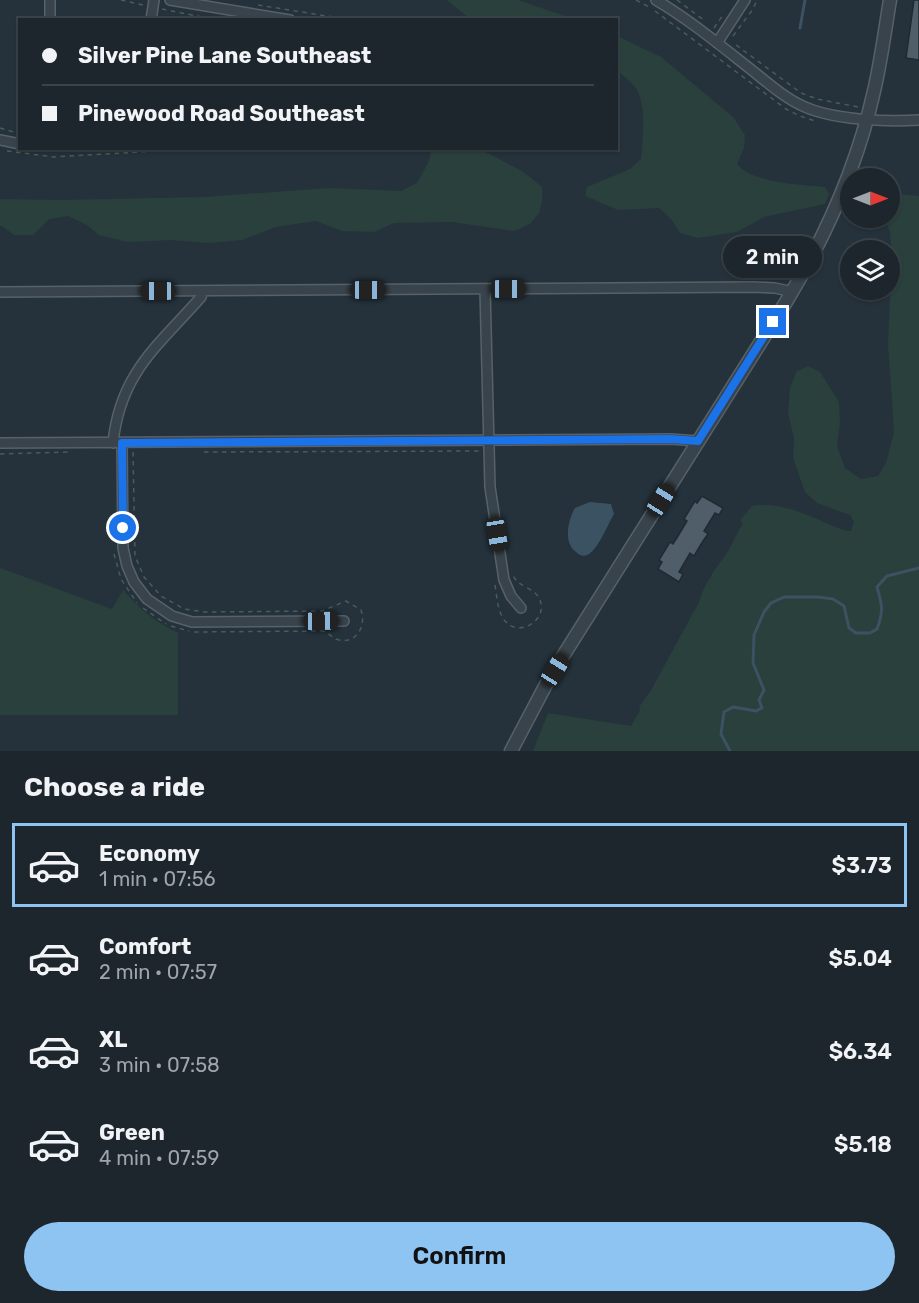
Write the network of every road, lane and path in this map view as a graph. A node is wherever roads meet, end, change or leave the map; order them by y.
1 (50, 0) edge
2 (121, 0) edge
3 (170, 0) edge
4 (656, 0) edge
5 (677, 0) edge
6 (745, 0) edge
7 (757, 0) edge
8 (890, 0) edge
9 (153, 4) edge
10 (258, 5) dead end
11 (50, 18) edge
12 (210, 18) edge
13 (278, 18) edge
14 (339, 18) edge
15 (706, 22) dead end
16 (717, 43) junction
17 (859, 107) dead end
18 (867, 120) junction
19 (919, 120) edge
20 (0, 129) edge
21 (18, 134) edge
22 (0, 140) edge
23 (18, 144) edge
24 (0, 150) edge
25 (173, 150) edge
26 (485, 289) junction
27 (0, 291) edge
28 (203, 291) junction
29 (793, 292) junction
30 (489, 441) junction
31 (698, 441) junction
32 (0, 443) edge
33 (118, 443) junction
34 (133, 451) dead end
35 (480, 451) dead end
36 (68, 452) dead end
37 (252, 452) dead end
38 (0, 454) edge
39 (114, 548) dead end
40 (520, 608) dead end
41 (344, 621) dead end
42 (512, 751) edge

1 - 11 street
2 - 9 path
3 - 13 street
4 - 16 street
5 - 15 path
6 - 16 street
7 - 17 path
8 - 18 street
9 - 12 path
10 - 14 path
16 - 18 street
18 - 19 street
18 - 29 street
20 - 21 path
22 - 23 street
24 - 25 path
26 - 28 street
26 - 29 street
26 - 30 street
27 - 28 street
28 - 33 street
29 - 31 street
30 - 31 street
30 - 33 street
30 - 40 street
31 - 42 street
32 - 33 street
33 - 41 street
34 - 39 path
35 - 37 path
36 - 38 path

